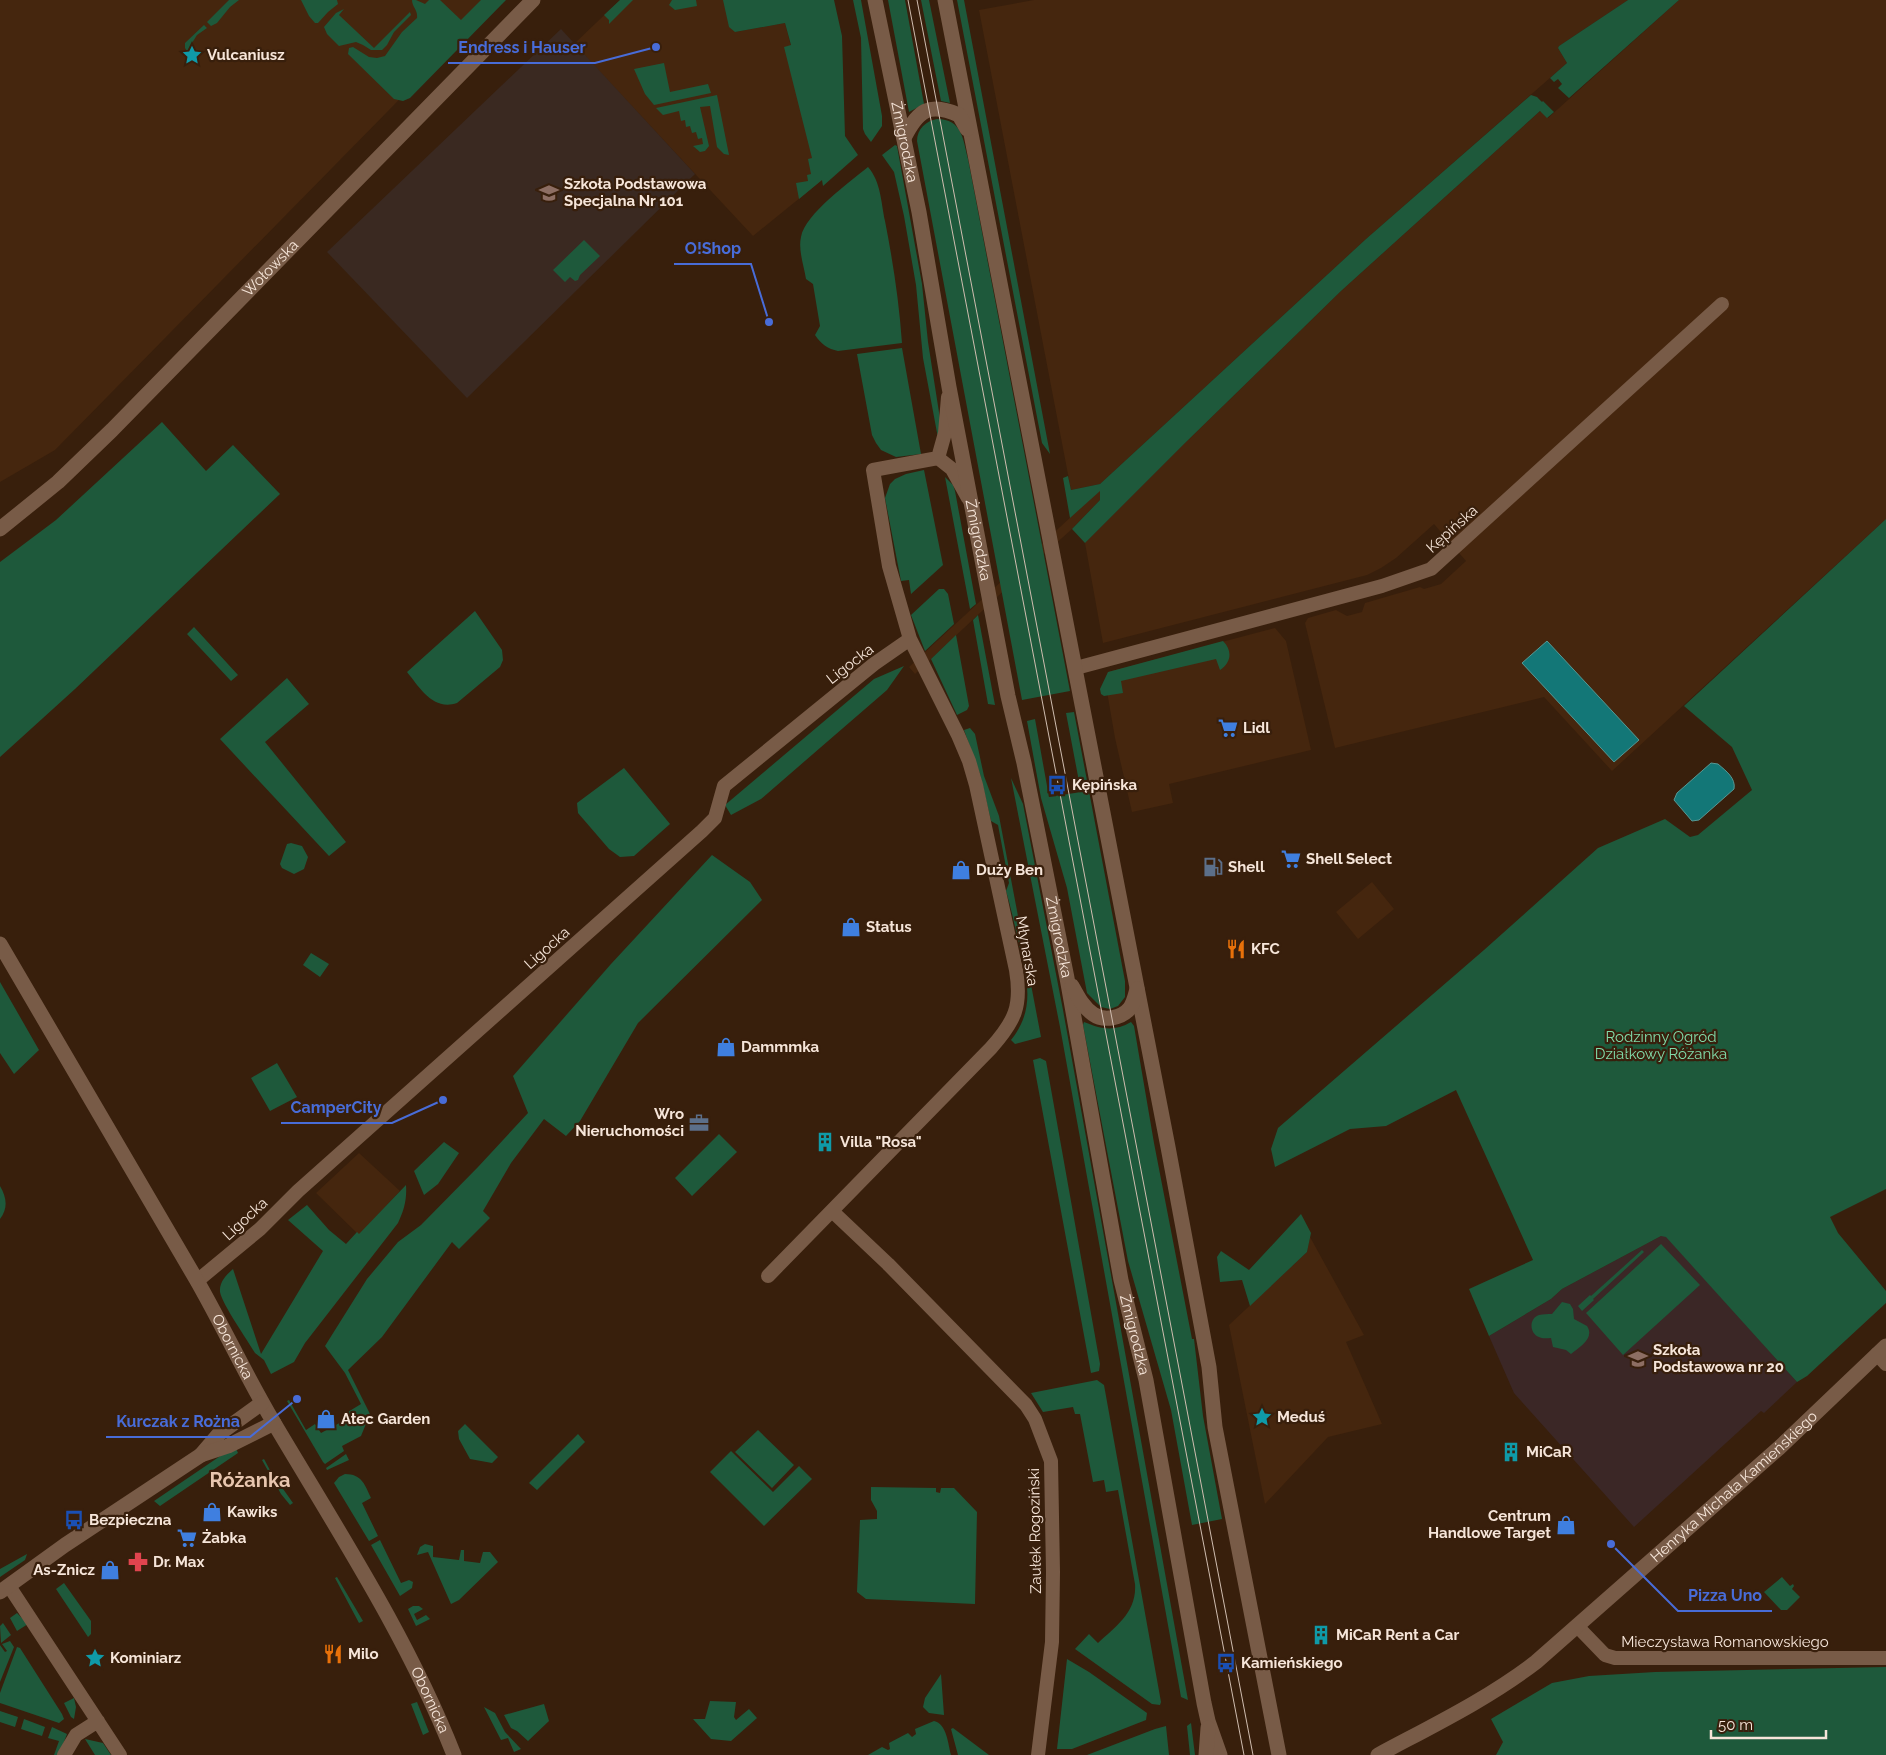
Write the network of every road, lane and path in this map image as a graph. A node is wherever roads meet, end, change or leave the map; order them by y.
1 (533, 0) edge
2 (875, 0) edge
3 (946, 0) edge
4 (904, 138) junction
5 (973, 142) junction
6 (1722, 304) dead end
7 (949, 387) junction
8 (938, 458) junction
9 (970, 502) junction
10 (0, 529) edge
11 (910, 639) junction
12 (1076, 668) junction
13 (0, 944) edge
14 (1067, 978) junction
15 (1138, 988) junction
16 (832, 1211) junction
17 (768, 1276) dead end
18 (197, 1281) junction
19 (1883, 1355) edge
20 (262, 1403) junction
21 (274, 1423) junction
22 (201, 1455) junction
23 (5, 1589) edge
24 (1577, 1626) junction
25 (1886, 1658) edge
26 (98, 1721) junction
27 (1208, 1721) junction
28 (1275, 1750) edge
29 (64, 1755) edge
30 (120, 1755) edge
31 (454, 1755) edge
32 (1038, 1755) edge
33 (1206, 1755) edge
34 (1220, 1755) edge
35 (1378, 1755) edge

1 - 10 main road, Wołowska
2 - 4 main road, Żmigrodzka
3 - 5 main road
4 - 5 main road
4 - 7 main road, Żmigrodzka
5 - 12 main road
6 - 12 street, Kępińska
7 - 8 street
7 - 9 main road, Żmigrodzka
8 - 9 street
8 - 11 street, Młynarska
9 - 14 main road, Żmigrodzka
11 - 16 street, Młynarska
11 - 18 street, Ligocka
12 - 15 main road
13 - 18 main road, Obornicka
14 - 15 main road
14 - 27 main road, Żmigrodzka
15 - 28 main road
16 - 17 street, Młynarska
16 - 32 street, Zaułek Rogoziński
18 - 20 main road, Obornicka
19 - 24 main road, Henryka Michała Kamieńskiego
20 - 21 main road, Obornicka
20 - 22 main road
21 - 22 main road
21 - 31 main road, Obornicka
22 - 23 main road
23 - 26 street
24 - 25 street, Mieczysława Romanowskiego
24 - 35 main road, Henryka Michała Kamieńskiego
26 - 29 street
26 - 30 street
27 - 33 main road
27 - 34 main road, Żmigrodzka

